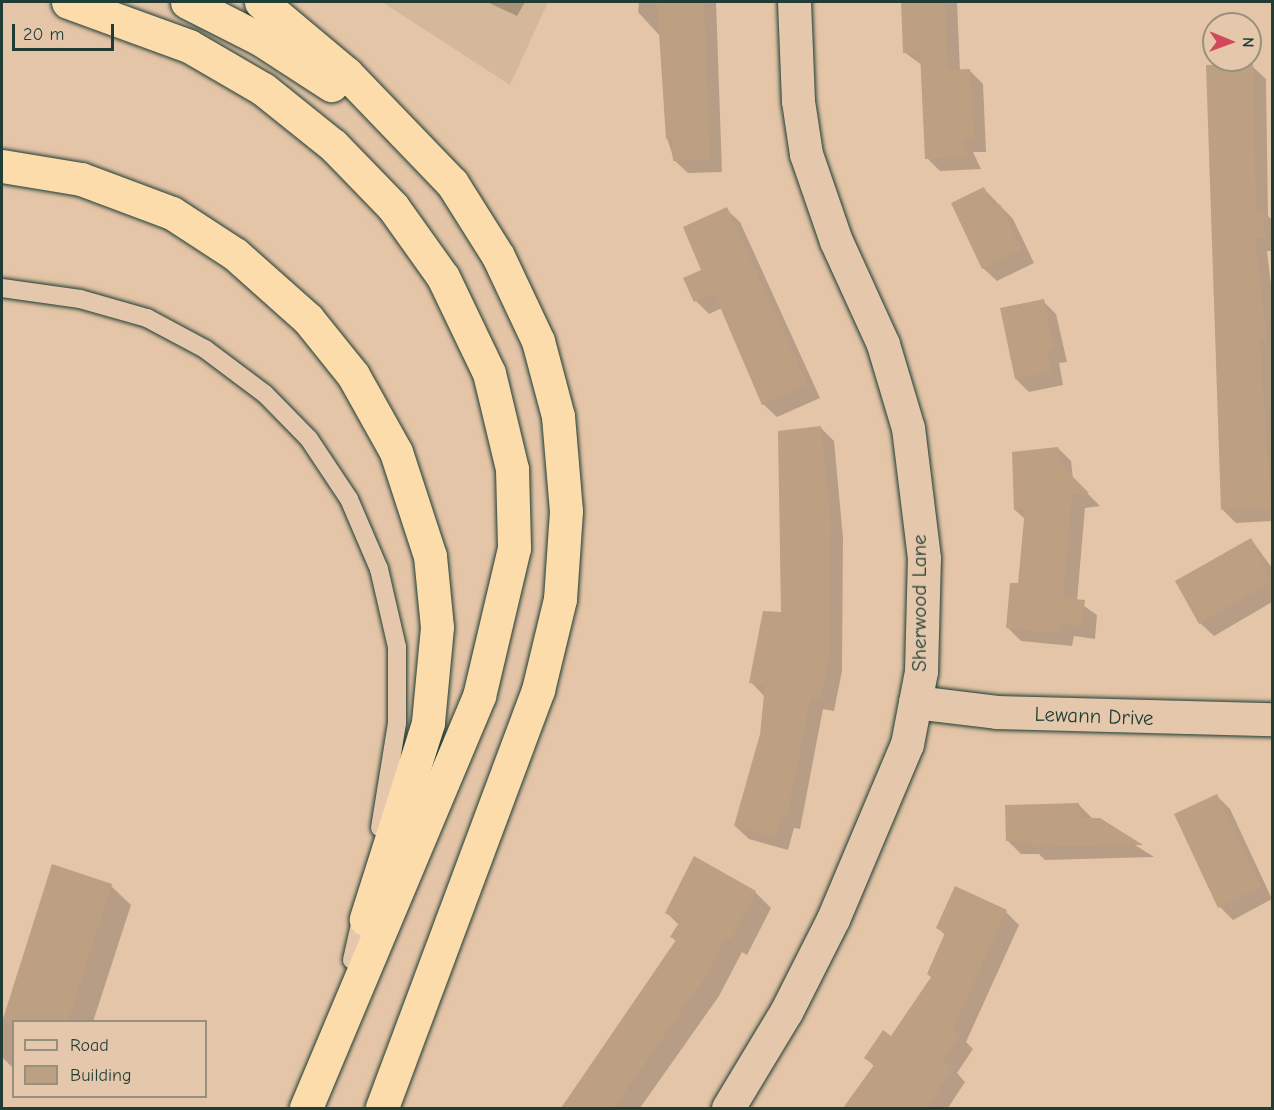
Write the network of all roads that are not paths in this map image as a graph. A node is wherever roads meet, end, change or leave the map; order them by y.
1 (68, 2) edge
2 (187, 2) edge
3 (261, 2) edge
4 (794, 2) edge
5 (398, 128) junction
6 (2, 166) edge
7 (2, 288) edge
8 (915, 702) junction
9 (1272, 718) edge
10 (352, 960) junction
11 (326, 1068) junction
12 (306, 1108) edge
13 (382, 1108) edge
14 (728, 1108) edge

1 - 11 highway
2 - 5 highway
3 - 5 highway
4 - 8 street, Sherwood Lane
5 - 13 highway
6 - 10 highway
7 - 10 lane
8 - 9 street, Lewann Drive
8 - 14 street, Sherwood Lane
10 - 11 highway
11 - 12 highway

